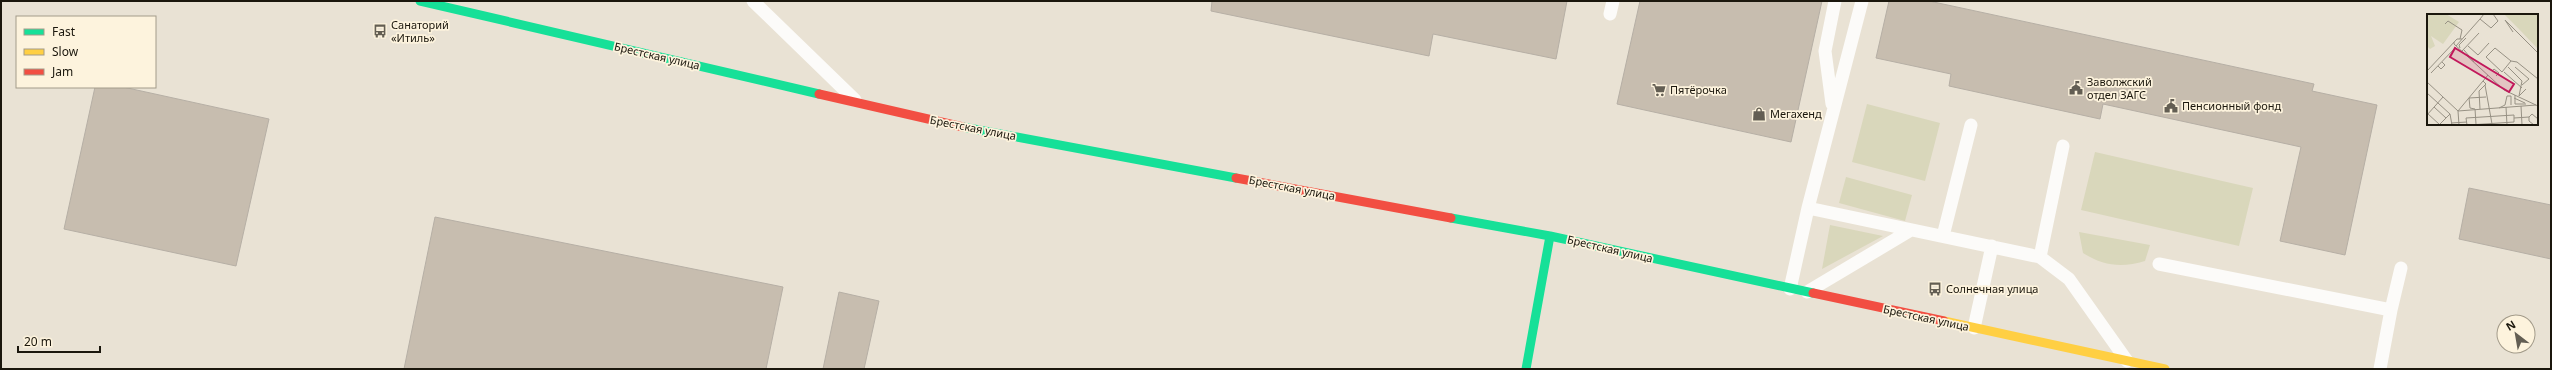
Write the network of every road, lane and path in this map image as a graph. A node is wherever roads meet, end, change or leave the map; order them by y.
1 (420, 1) edge
2 (753, 1) edge
3 (1613, 1) edge
4 (1835, 1) edge
5 (1862, 1) edge
6 (1610, 14) dead end
7 (858, 102) junction
8 (1832, 112) junction
9 (1971, 125) dead end
10 (2064, 146) dead end
11 (1808, 208) junction
12 (1911, 230) junction
13 (1550, 236) junction
14 (1943, 236) junction
15 (1992, 246) junction
16 (2040, 257) junction
17 (2159, 264) dead end
18 (2401, 268) dead end
19 (1790, 289) junction
20 (1807, 292) junction
21 (2391, 310) junction
22 (1974, 328) junction
23 (2127, 361) junction
24 (1526, 369) edge
25 (2165, 369) edge
26 (2380, 369) edge

1 - 7 street, Брестская улица
2 - 7 lane
3 - 6 lane
4 - 8 lane
5 - 8 lane
7 - 13 street, Брестская улица
8 - 11 lane
9 - 14 lane
10 - 16 lane
11 - 12 lane
11 - 19 lane
12 - 14 lane
12 - 20 lane
13 - 19 street, Брестская улица
13 - 24 street
14 - 15 lane
15 - 16 lane
15 - 22 lane
16 - 23 lane
17 - 21 lane
18 - 21 lane
19 - 20 street, Брестская улица
20 - 22 street, Брестская улица
21 - 26 lane
22 - 23 street, Брестская улица
23 - 25 street, Брестская улица

